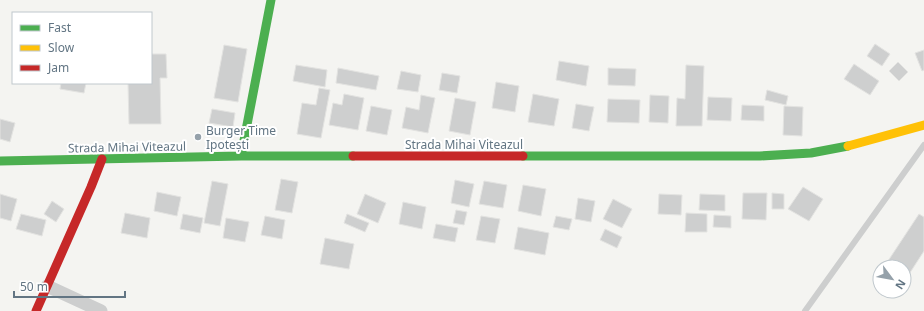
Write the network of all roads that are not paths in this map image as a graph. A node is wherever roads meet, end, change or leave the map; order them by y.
1 (271, 0) edge
2 (924, 125) edge
3 (924, 145) edge
4 (241, 156) junction
5 (102, 159) junction
6 (0, 161) edge
7 (47, 286) junction
8 (36, 311) edge
9 (101, 311) edge
10 (805, 311) edge

1 - 4 main road
2 - 4 main road, Strada Mihai Viteazul
3 - 10 lane
4 - 5 main road, Strada Mihai Viteazul
5 - 6 main road, Strada Mihai Viteazul
5 - 7 main road
7 - 8 main road
7 - 9 street

